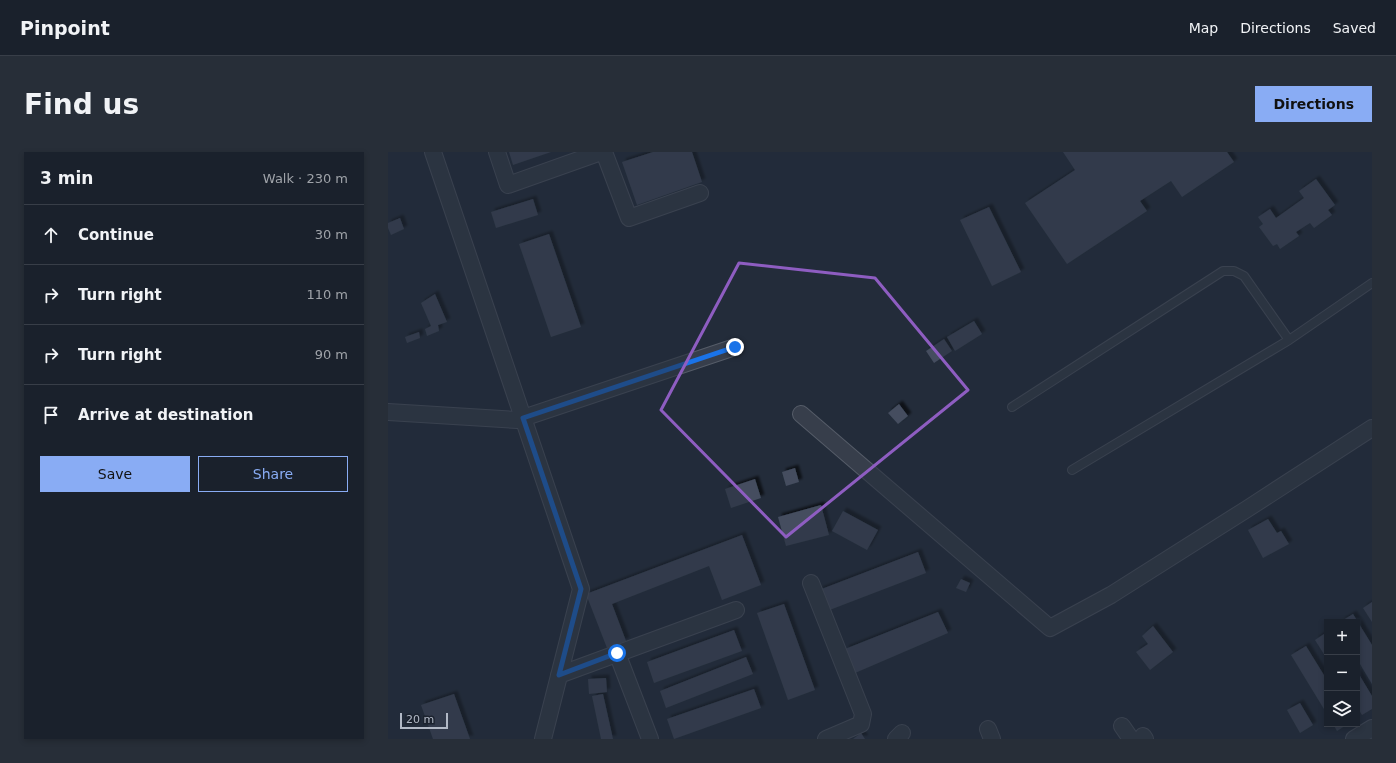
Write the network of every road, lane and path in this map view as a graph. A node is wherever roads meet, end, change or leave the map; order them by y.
1 (433, 152) edge
2 (497, 152) edge
3 (601, 152) edge
4 (604, 152) edge
5 (700, 192) dead end
6 (1372, 283) edge
7 (1289, 340) junction
8 (735, 347) dead end
9 (1012, 407) dead end
10 (388, 412) edge
11 (801, 414) dead end
12 (523, 418) junction
13 (1372, 428) edge
14 (1072, 470) dead end
15 (811, 583) dead end
16 (736, 610) dead end
17 (617, 653) junction
18 (559, 675) junction
19 (1372, 728) edge
20 (543, 739) edge
21 (650, 739) edge
22 (826, 739) edge
23 (1354, 739) edge

1 - 12 street
2 - 3 street
4 - 5 street
6 - 7 lane
7 - 9 lane
7 - 14 lane
8 - 12 street
10 - 12 street
11 - 13 street
12 - 18 street
15 - 22 street
16 - 17 street
17 - 18 street
17 - 21 street
18 - 20 street
19 - 23 street

